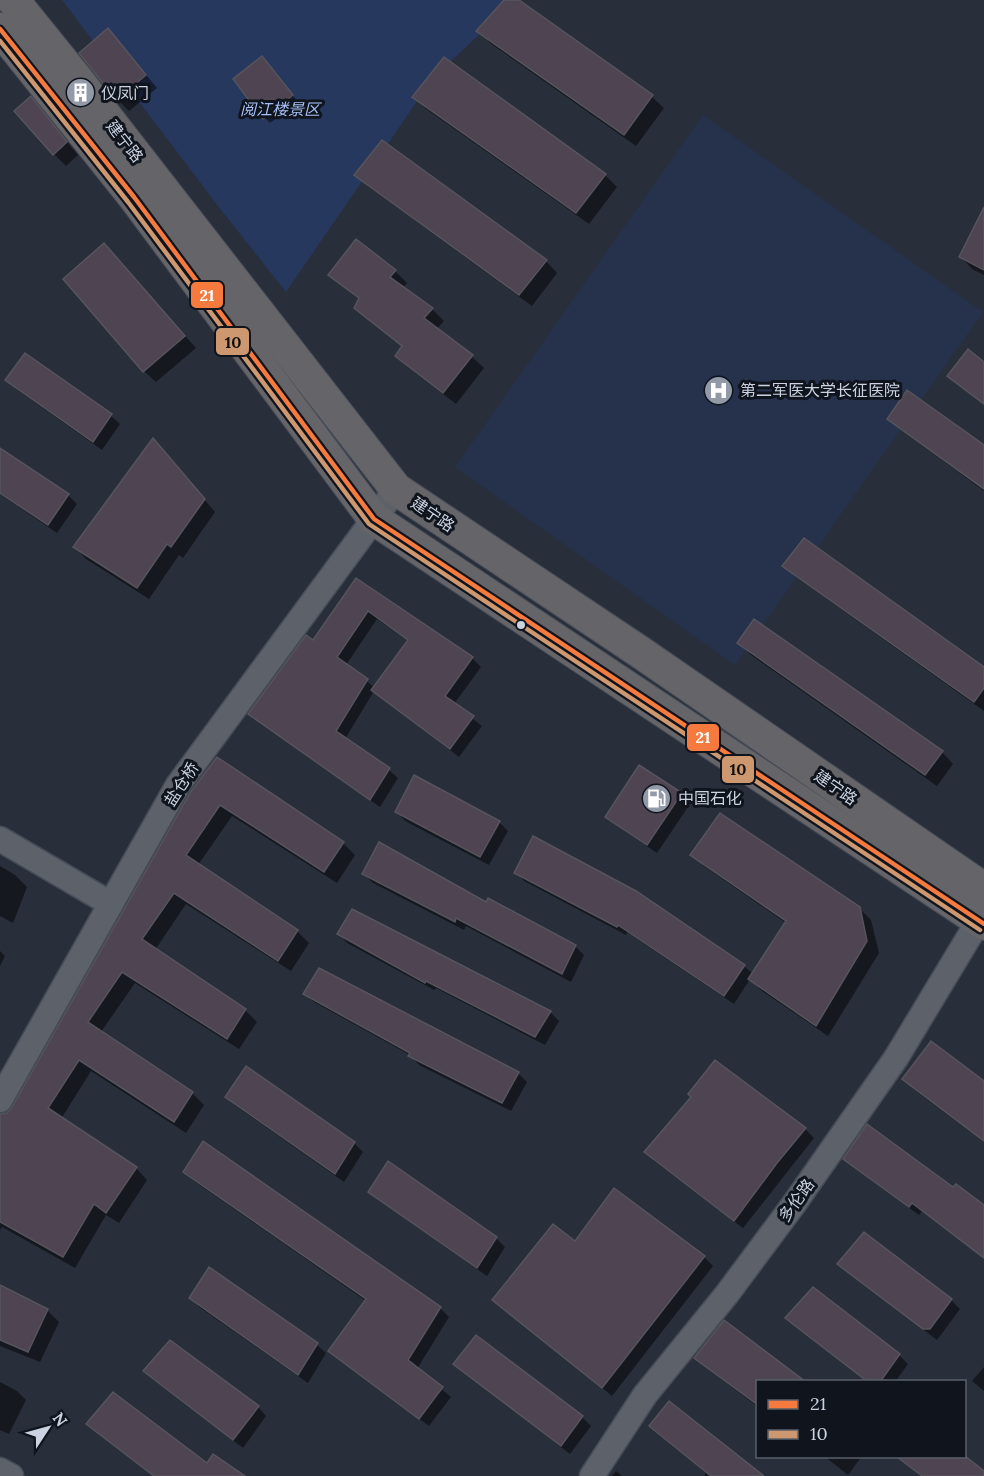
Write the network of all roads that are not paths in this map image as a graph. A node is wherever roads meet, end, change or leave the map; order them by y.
1 (13, 0) edge
2 (0, 28) edge
3 (396, 489) junction
4 (374, 519) junction
5 (0, 838) edge
6 (984, 889) edge
7 (111, 904) junction
8 (982, 919) edge
9 (0, 1100) edge
10 (0, 1470) edge
11 (11, 1476) edge
12 (592, 1476) edge

1 - 3 main road, 建宁路
2 - 4 main road, 建宁路
3 - 4 street, 盐仓桥
3 - 6 main road, 建宁路
4 - 7 street, 盐仓桥
4 - 8 main road, 建宁路
5 - 7 street
7 - 9 street, 盐仓桥
8 - 12 street, 多伦路
10 - 11 street

